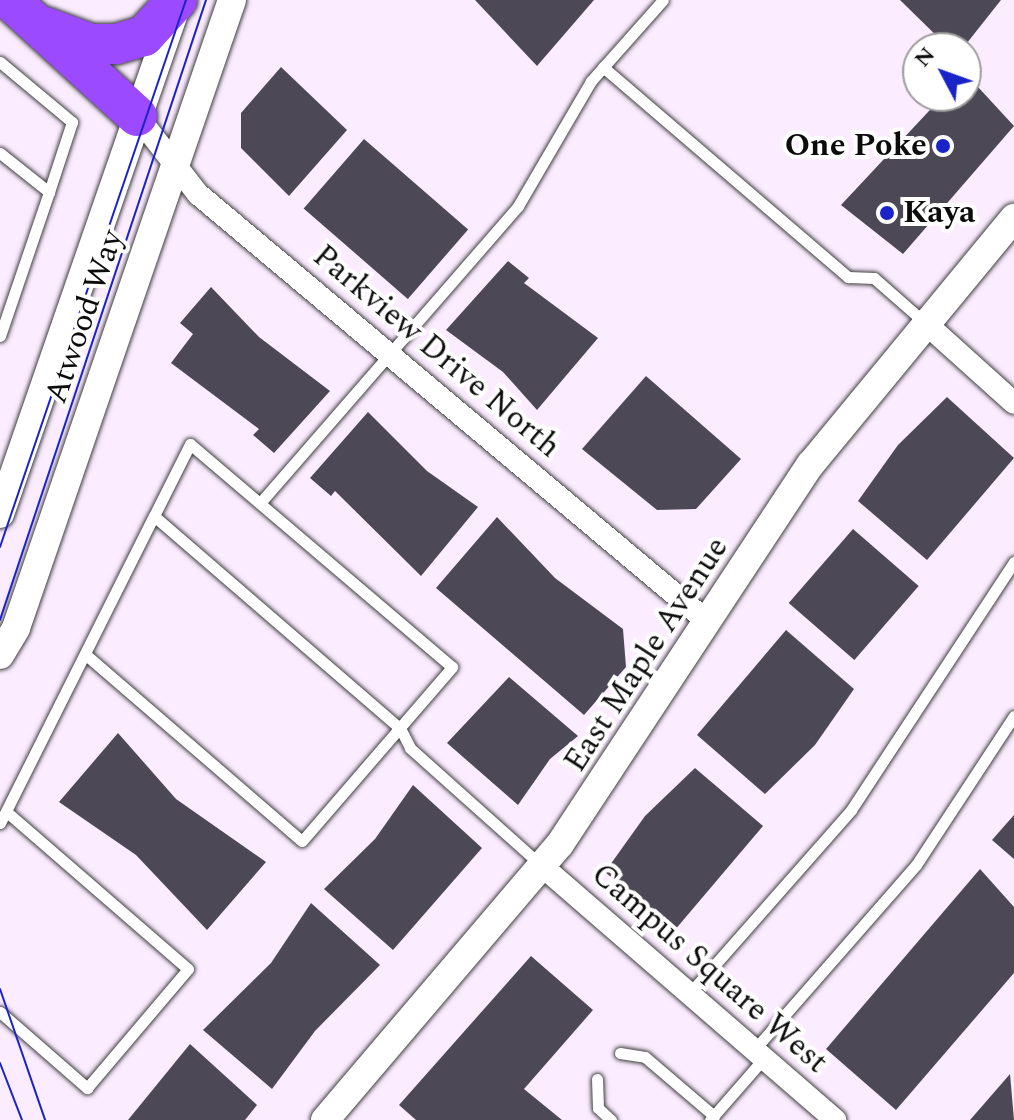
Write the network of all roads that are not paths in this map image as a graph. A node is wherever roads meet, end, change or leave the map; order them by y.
1 (178, 0) edge
2 (232, 0) edge
3 (663, 0) edge
4 (24, 12) edge
5 (0, 62) edge
6 (603, 67) junction
7 (137, 116) junction
8 (0, 153) edge
9 (175, 164) junction
10 (49, 192) junction
11 (1014, 218) edge
12 (923, 321) junction
13 (0, 336) edge
14 (389, 354) junction
15 (1014, 403) edge
16 (260, 503) junction
17 (0, 514) edge
18 (154, 516) junction
19 (1014, 562) edge
20 (709, 623) junction
21 (85, 654) junction
22 (0, 655) edge
23 (1014, 716) edge
24 (400, 728) junction
25 (4, 818) edge
26 (542, 866) junction
27 (689, 994) junction
28 (0, 1012) edge
29 (620, 1053) dead end
30 (759, 1054) junction
31 (597, 1079) dead end
32 (338, 1116) edge
33 (712, 1118) edge
34 (611, 1120) edge
35 (835, 1120) edge

1 - 4 highway
1 - 7 street, Atwood Way
2 - 9 street, Atwood Way
3 - 6 lane
4 - 7 highway
5 - 10 lane
6 - 12 lane
6 - 14 lane
7 - 9 street, Parkview Drive North
7 - 17 street, Atwood Way
8 - 10 lane
9 - 14 street, Parkview Drive North
9 - 22 street, Atwood Way
10 - 13 lane
11 - 12 street, East Maple Avenue
12 - 15 street
12 - 20 street, East Maple Avenue
14 - 16 lane
14 - 20 street, Parkview Drive North
16 - 18 lane
16 - 24 lane
18 - 21 lane
18 - 24 lane
19 - 27 lane
20 - 26 street, East Maple Avenue
21 - 24 lane
21 - 25 lane
23 - 30 lane
24 - 26 lane
25 - 28 lane
26 - 27 street, Campus Square West
26 - 32 street, East Maple Avenue
27 - 30 street, Campus Square West
29 - 33 lane
30 - 33 lane
30 - 35 street, Campus Square West
31 - 34 lane

